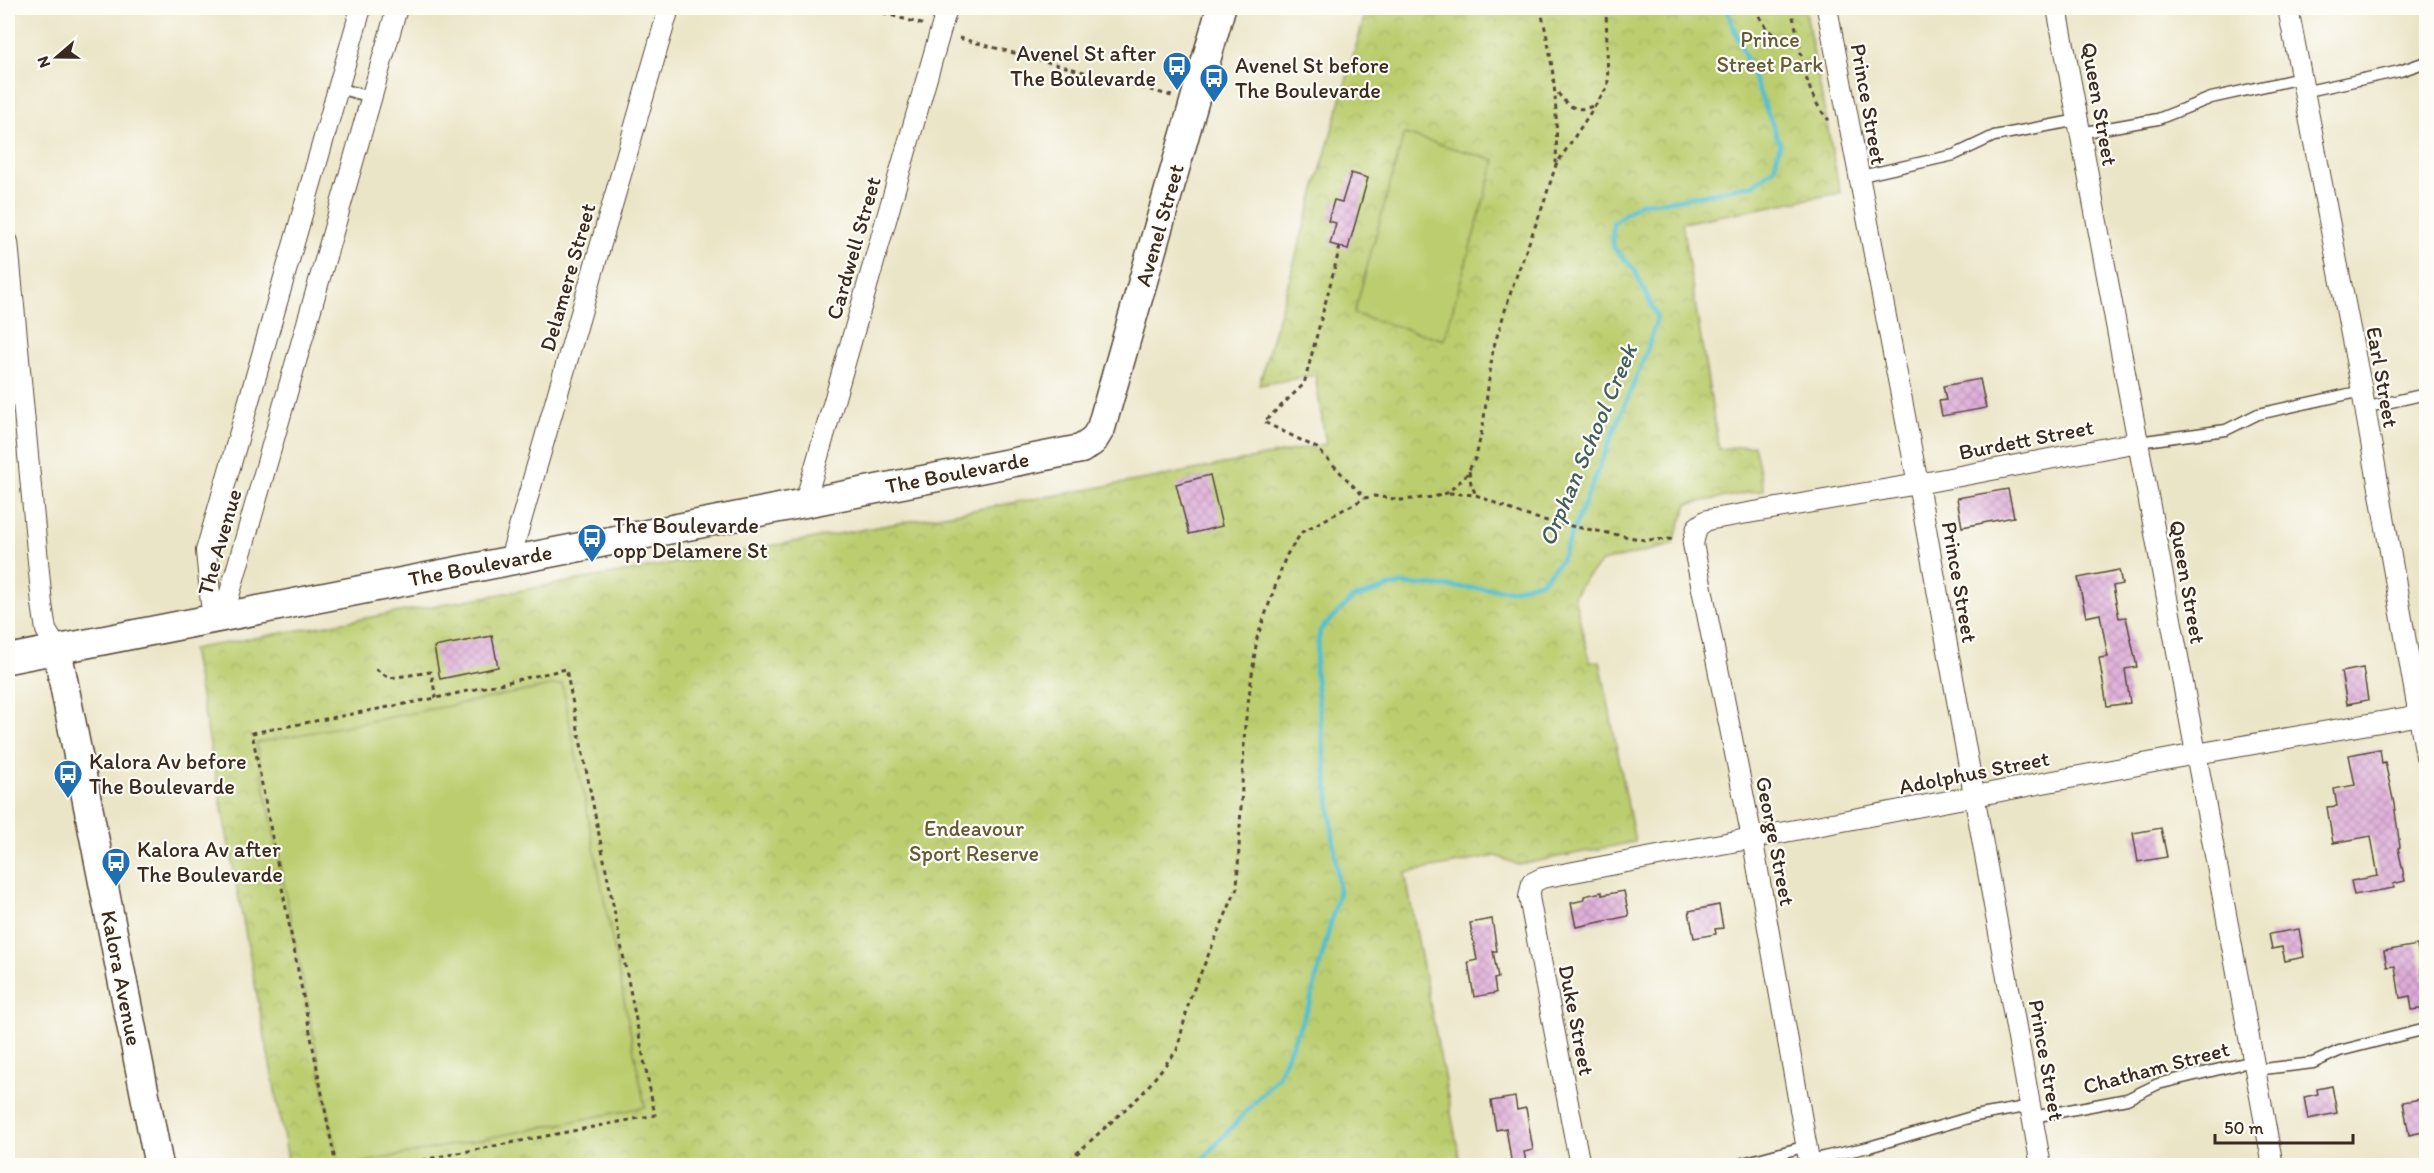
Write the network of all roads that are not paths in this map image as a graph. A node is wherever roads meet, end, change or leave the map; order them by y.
1 (361, 8) edge
2 (397, 8) edge
3 (669, 8) edge
4 (947, 8) edge
5 (1221, 8) edge
6 (1827, 8) edge
7 (2057, 8) edge
8 (2288, 8) edge
9 (2427, 62) edge
10 (2302, 85) junction
11 (338, 88) junction
12 (371, 97) junction
13 (2079, 127) junction
14 (1857, 177) junction
15 (8, 242) edge
16 (2427, 394) edge
17 (2363, 399) junction
18 (1093, 441) joint
19 (2138, 442) junction
20 (1917, 484) junction
21 (805, 502) junction
22 (1696, 534) joint
23 (510, 559) junction
24 (223, 617) junction
25 (57, 650) junction
26 (8, 659) edge
27 (2423, 715) edge
28 (2196, 754) junction
29 (2427, 756) edge
30 (1974, 797) junction
31 (1752, 840) junction
32 (1532, 883) joint
33 (2427, 1029) edge
34 (2254, 1065) junction
35 (2032, 1112) junction
36 (1809, 1157) edge
37 (159, 1166) edge
38 (1580, 1166) edge
39 (1732, 1166) edge
40 (2041, 1166) edge
41 (2272, 1166) edge

1 - 11 street, The Avenue
2 - 12 street, The Avenue
3 - 23 street, Delamere Street
4 - 21 street, Cardwell Street
5 - 18 street, Avenel Street
6 - 14 street, Prince Street
7 - 13 street, Queen Street
8 - 10 street, Earl Street
9 - 10 lane
10 - 13 lane
10 - 17 street, Earl Street
11 - 12 lane
11 - 24 street, The Avenue
12 - 24 street, The Avenue
13 - 14 lane
13 - 19 street, Queen Street
14 - 20 street, Prince Street
15 - 25 street
16 - 17 lane, Burdett Street
17 - 19 lane, Burdett Street
17 - 27 street, Earl Street
18 - 21 street, The Boulevarde
19 - 20 street, Burdett Street
19 - 28 street, Queen Street
20 - 22 street, Burdett Street
20 - 30 street, Prince Street
21 - 23 street, The Boulevarde
22 - 31 street, George Street
23 - 24 street, The Boulevarde
24 - 25 street, The Boulevarde
25 - 26 street, The Boulevarde
25 - 37 street, Kalora Avenue
27 - 28 street, Adolphus Street
27 - 29 street, Earl Street
28 - 30 street, Adolphus Street
28 - 34 street, Queen Street
30 - 31 street, Adolphus Street
30 - 35 street, Prince Street
31 - 32 street, Adolphus Street
31 - 36 street, George Street
32 - 38 street, Duke Street
33 - 34 lane, Chatham Street
34 - 35 lane, Chatham Street
34 - 41 street, Queen Street
35 - 36 lane, Chatham Street
35 - 40 street, Prince Street
36 - 39 lane, Chatham Street

